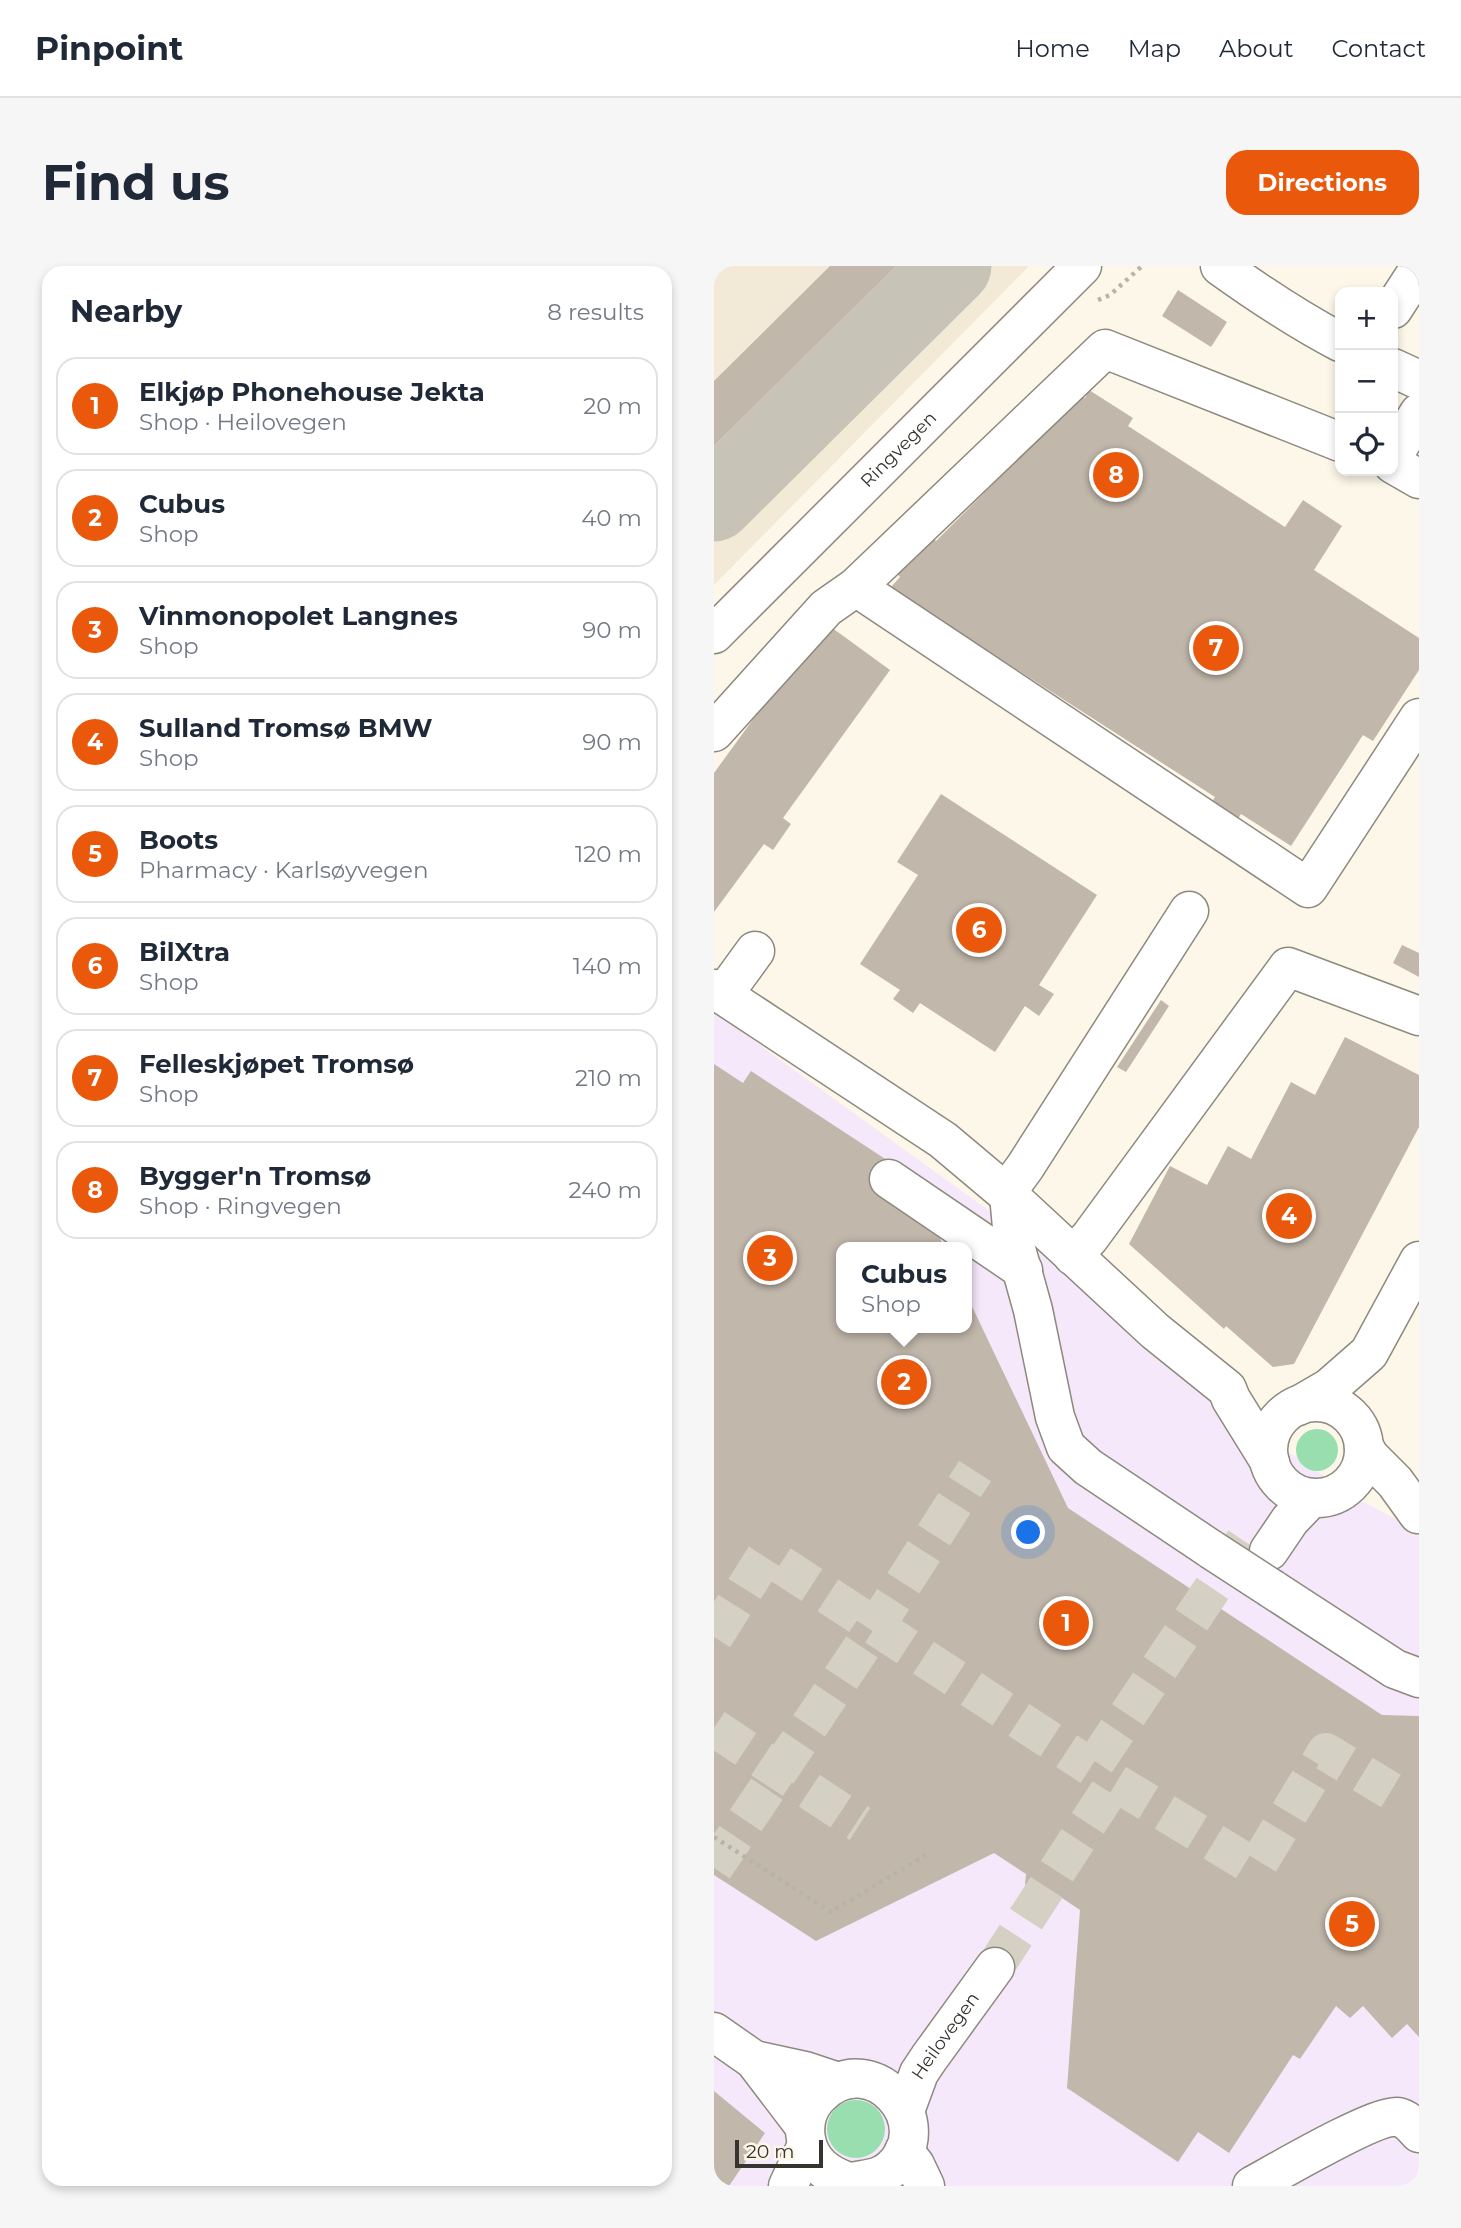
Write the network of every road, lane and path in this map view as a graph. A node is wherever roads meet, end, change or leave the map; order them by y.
1 (1082, 266) edge
2 (1142, 266) edge
3 (1220, 266) edge
4 (1419, 269) edge
5 (1398, 301) edge
6 (1091, 303) dead end
7 (1335, 339) edge
8 (1398, 370) edge
9 (1419, 380) edge
10 (1419, 413) edge
11 (1335, 440) edge
12 (1398, 448) edge
13 (1398, 467) edge
14 (1419, 479) edge
15 (856, 587) junction
16 (714, 634) edge
17 (1419, 718) edge
18 (714, 732) edge
19 (1189, 911) dead end
20 (755, 951) dead end
21 (718, 992) edge
22 (1419, 1016) edge
23 (889, 1179) dead end
24 (1007, 1194) junction
25 (1073, 1256) junction
26 (1023, 1270) junction
27 (1415, 1281) edge
28 (1370, 1353) junction
29 (1227, 1389) junction
30 (1297, 1406) junction
31 (1363, 1441) junction
32 (1274, 1470) junction
33 (1323, 1496) junction
34 (1419, 1514) edge
35 (1419, 1678) edge
36 (714, 1837) edge
37 (926, 1855) dead end
38 (714, 2032) edge
39 (754, 2060) junction
40 (851, 2080) junction
41 (905, 2111) junction
42 (1419, 2133) edge
43 (806, 2136) junction
44 (904, 2151) junction
45 (1300, 2176) edge
46 (860, 2183) edge
47 (788, 2186) edge
48 (925, 2186) edge
49 (1252, 2186) edge

1 - 16 street, Ringvegen
2 - 6 path
3 - 7 street
4 - 5 street
8 - 9 street
10 - 12 street
11 - 15 street
13 - 14 street
15 - 17 street
15 - 18 street
19 - 24 street
20 - 21 street
21 - 24 street
22 - 25 street
23 - 26 street
24 - 25 street
24 - 26 street
25 - 29 street
26 - 35 street, bridge
27 - 28 street
28 - 30 street
28 - 31 street
29 - 30 street
29 - 32 street
30 - 31 street
30 - 32 street
31 - 33 street
31 - 34 street
32 - 33 street
32 - 33 street
33 - 34 street
36 - 37 path, bridge
38 - 39 street
39 - 40 street
39 - 43 street
40 - 41 street
40 - 41 street, Heilovegen
40 - 43 street
41 - 44 street
42 - 45 street
43 - 46 street
43 - 47 street
44 - 46 street
44 - 48 street
45 - 49 street

